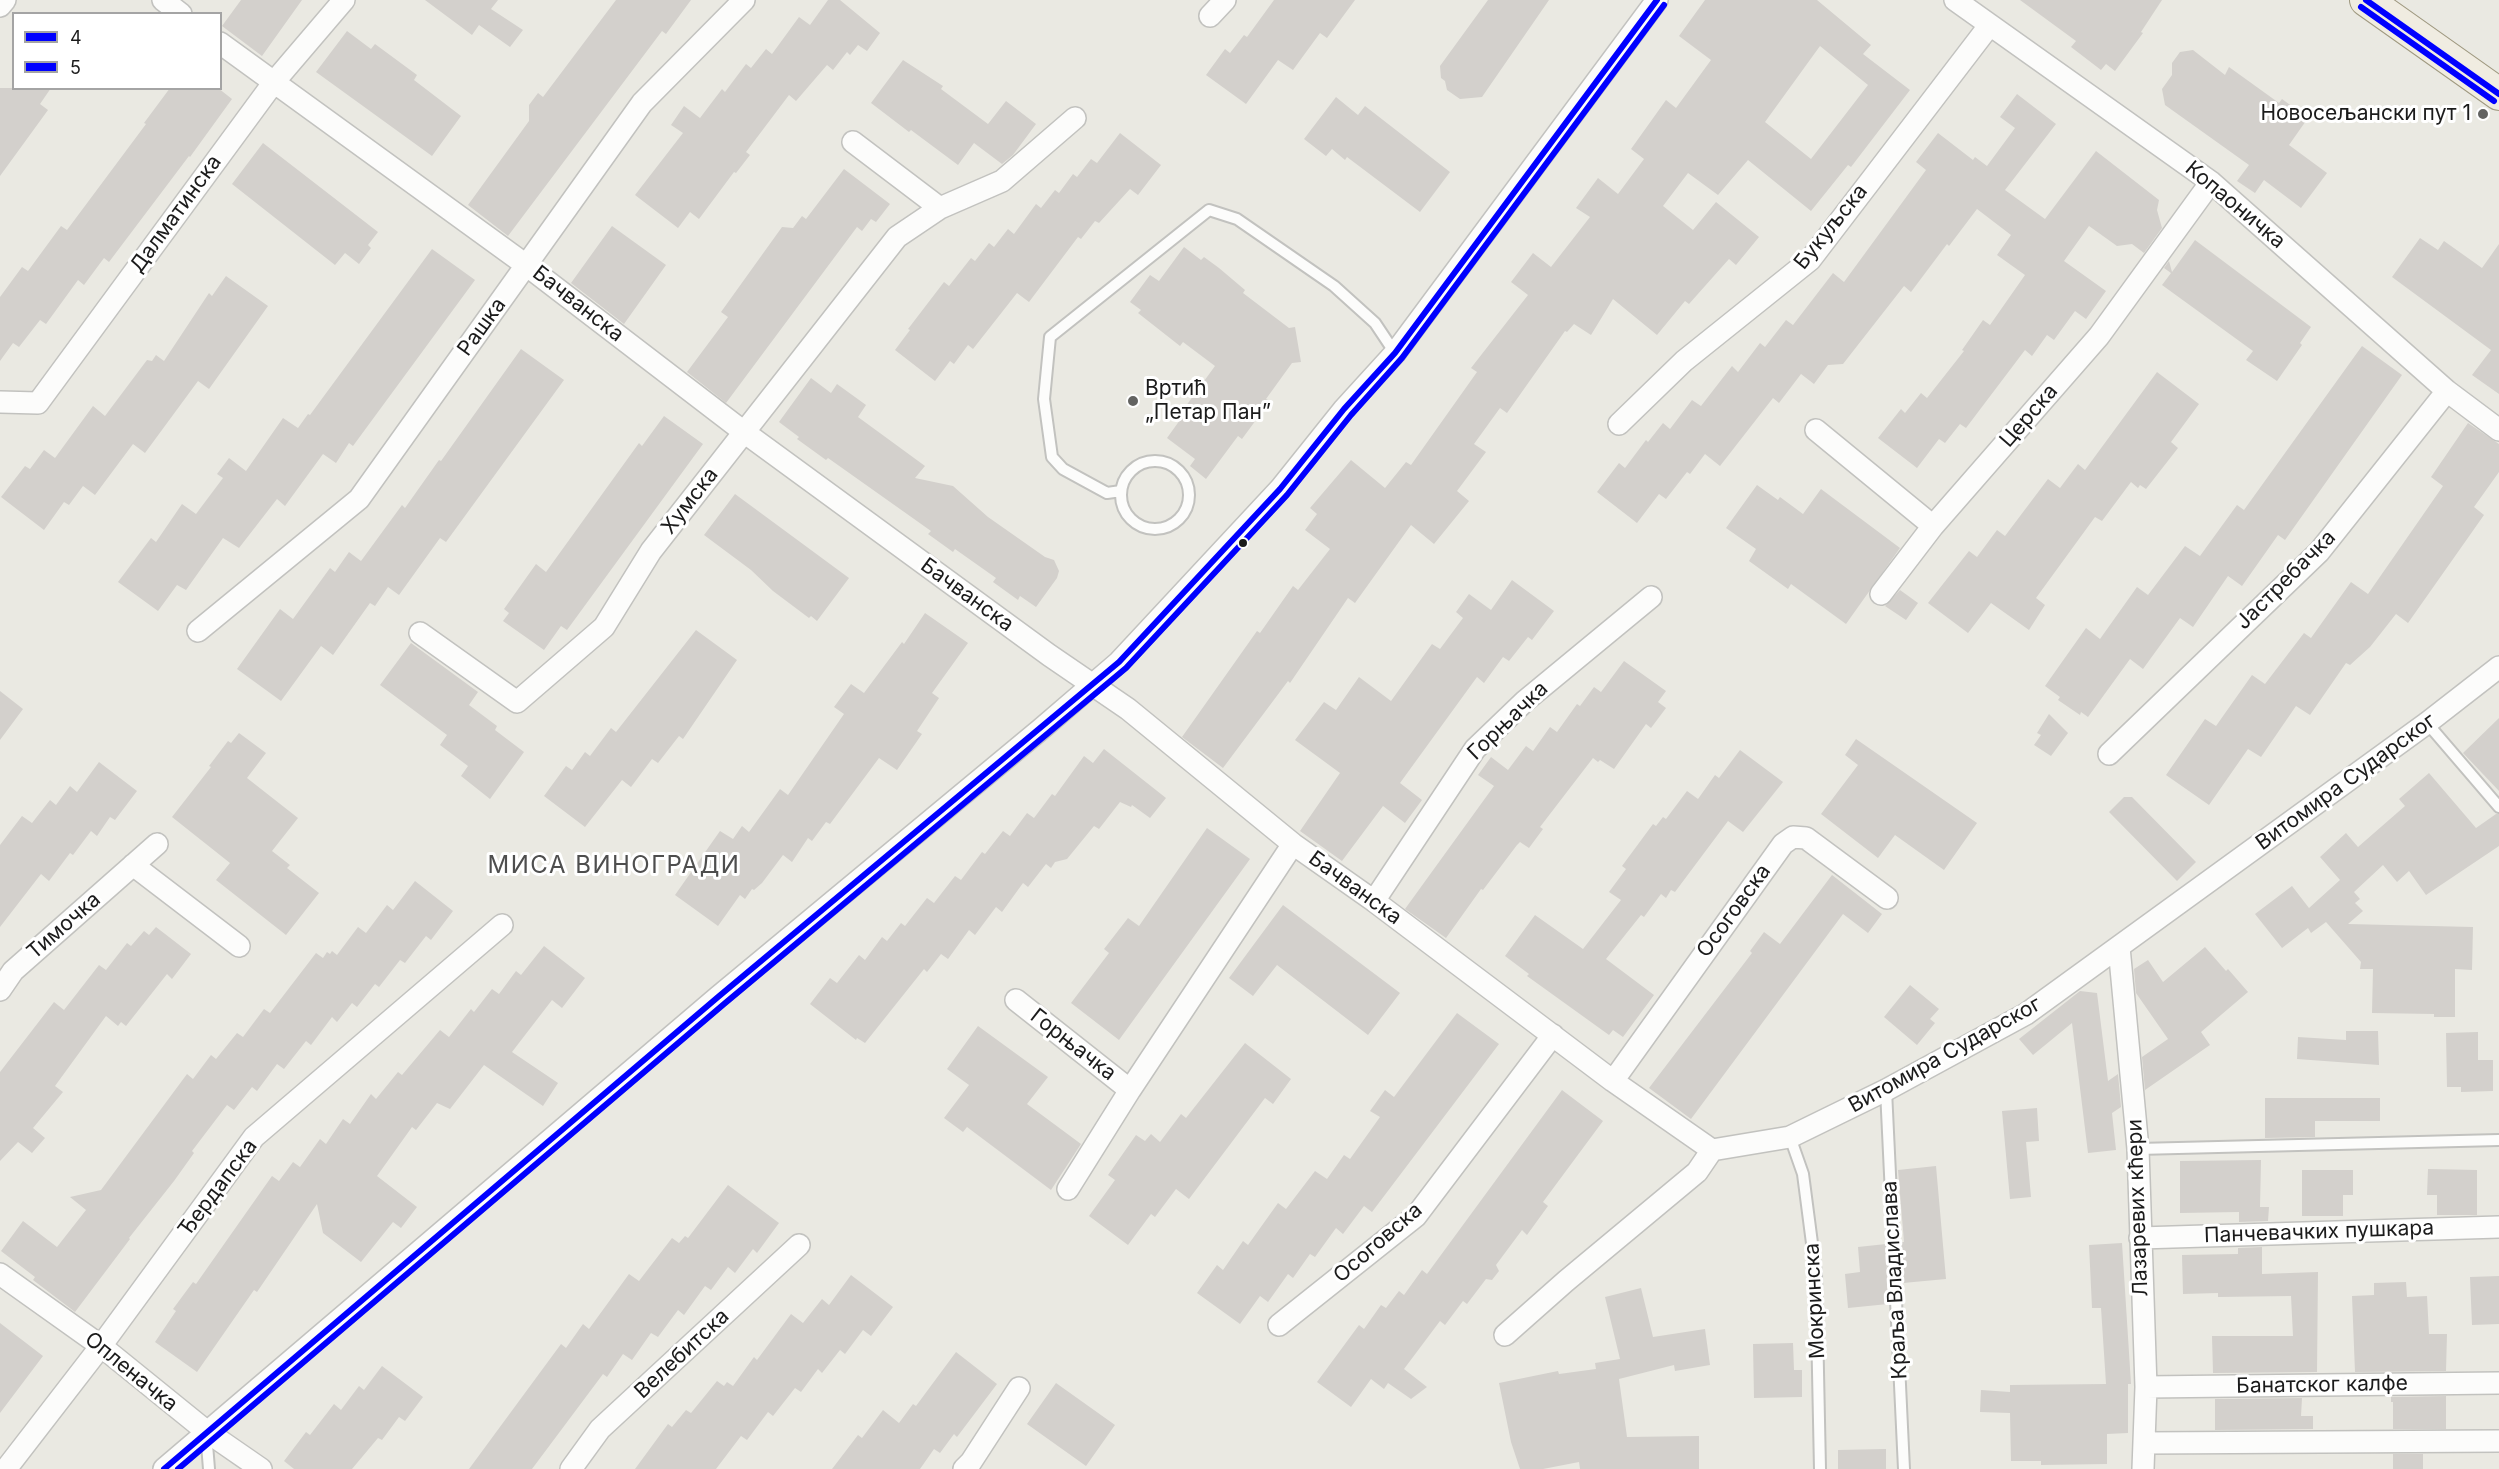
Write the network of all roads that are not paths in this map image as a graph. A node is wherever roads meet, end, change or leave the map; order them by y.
1 (5, 0) edge
2 (163, 0) edge
3 (344, 0) edge
4 (744, 0) edge
5 (1224, 0) edge
6 (1657, 0) edge
7 (1955, 0) edge
8 (2366, 0) edge
9 (0, 6) edge
10 (178, 12) edge
11 (1210, 16) dead end
12 (1989, 26) junction
13 (222, 44) edge
14 (273, 82) junction
15 (2499, 94) edge
16 (1075, 118) dead end
17 (853, 142) dead end
18 (2211, 182) junction
19 (940, 208) junction
20 (526, 265) junction
21 (1395, 353) junction
22 (2447, 391) junction
23 (0, 402) edge
24 (1618, 424) dead end
25 (1816, 430) dead end
26 (2499, 430) edge
27 (744, 432) junction
28 (1121, 491) junction
29 (1933, 526) junction
30 (1881, 594) dead end
31 (1651, 597) dead end
32 (198, 631) dead end
33 (420, 633) dead end
34 (2499, 667) edge
35 (1093, 686) junction
36 (2427, 723) junction
37 (2109, 754) dead end
38 (2499, 807) edge
39 (157, 843) dead end
40 (1293, 844) junction
41 (133, 865) junction
42 (1887, 898) dead end
43 (1374, 901) junction
44 (502, 924) dead end
45 (240, 946) dead end
46 (2119, 947) junction
47 (0, 990) edge
48 (1016, 1000) dead end
49 (1553, 1035) junction
50 (1613, 1081) junction
51 (1130, 1090) junction
52 (1886, 1090) junction
53 (1790, 1137) junction
54 (2499, 1140) edge
55 (2138, 1149) junction
56 (1712, 1150) junction
57 (1068, 1189) dead end
58 (2499, 1227) edge
59 (2140, 1238) junction
60 (799, 1245) dead end
61 (0, 1274) edge
62 (1279, 1325) dead end
63 (1505, 1335) dead end
64 (101, 1346) junction
65 (2499, 1383) edge
66 (2146, 1387) junction
67 (1019, 1388) dead end
68 (206, 1431) junction
69 (2499, 1440) edge
70 (2144, 1443) junction
71 (972, 1467) edge
72 (6, 1469) edge
73 (164, 1469) edge
74 (209, 1469) edge
75 (261, 1469) edge
76 (571, 1469) edge
77 (1820, 1469) edge
78 (1904, 1469) edge
79 (2143, 1469) edge

1 - 9 street
2 - 10 street
3 - 14 street, Далматинска
4 - 20 street, Рашка
5 - 11 street
6 - 21 street
7 - 12 street, Копаоничка
8 - 15 main road
12 - 18 street, Копаоничка
12 - 24 street, Букуљска
13 - 14 street, Бачванска
14 - 20 street, Бачванска
14 - 23 street, Далматинска
16 - 19 street, Хумска
17 - 19 street
18 - 22 street, Копаоничка
18 - 29 street, Церска
19 - 27 street, Хумска
20 - 27 street, Бачванска
20 - 32 street, Рашка
21 - 28 lane
21 - 35 street
22 - 26 street, Копаоничка
22 - 37 street, Јастребачка
25 - 29 street
27 - 33 street, Хумска
27 - 35 street, Бачванска
28 - 28 lane
29 - 30 street, Церска
31 - 43 street, Горњачка
34 - 36 street, Витомира Сударског
35 - 40 street, Бачванска
35 - 68 street
36 - 38 lane
36 - 46 street, Витомира Сударског
39 - 41 street, Тимочка
40 - 43 street, Бачванска
40 - 51 street, Горњачка
41 - 45 street
41 - 47 street, Тимочка
42 - 50 street, Осоговска
43 - 49 street, Бачванска
44 - 64 street, Ђердапска
46 - 52 street, Витомира Сударског
46 - 55 street, Лазаревих кћери
48 - 51 street, Горњачка
49 - 50 street, Бачванска
49 - 62 street, Осоговска
50 - 56 street, Бачванска
51 - 57 street, Горњачка
52 - 53 street, Витомира Сударског
52 - 78 lane, Краља Владислава
53 - 56 street, Витомира Сударског
53 - 77 lane, Мокринска
54 - 55 lane
55 - 59 street, Лазаревих кћери
56 - 63 street
58 - 59 street, Панчевачких пушкара
59 - 66 street, Лазаревих кћери
60 - 76 street, Велебитска
61 - 64 street, Опленачка
64 - 68 street, Опленачка
64 - 72 street, Ђердапска
65 - 66 street, Банатског калфе
66 - 70 street, Лазаревих кћери
67 - 71 street
68 - 73 street
68 - 74 lane
68 - 75 street, Опленачка
69 - 70 street
70 - 79 street, Лазаревих кћери

